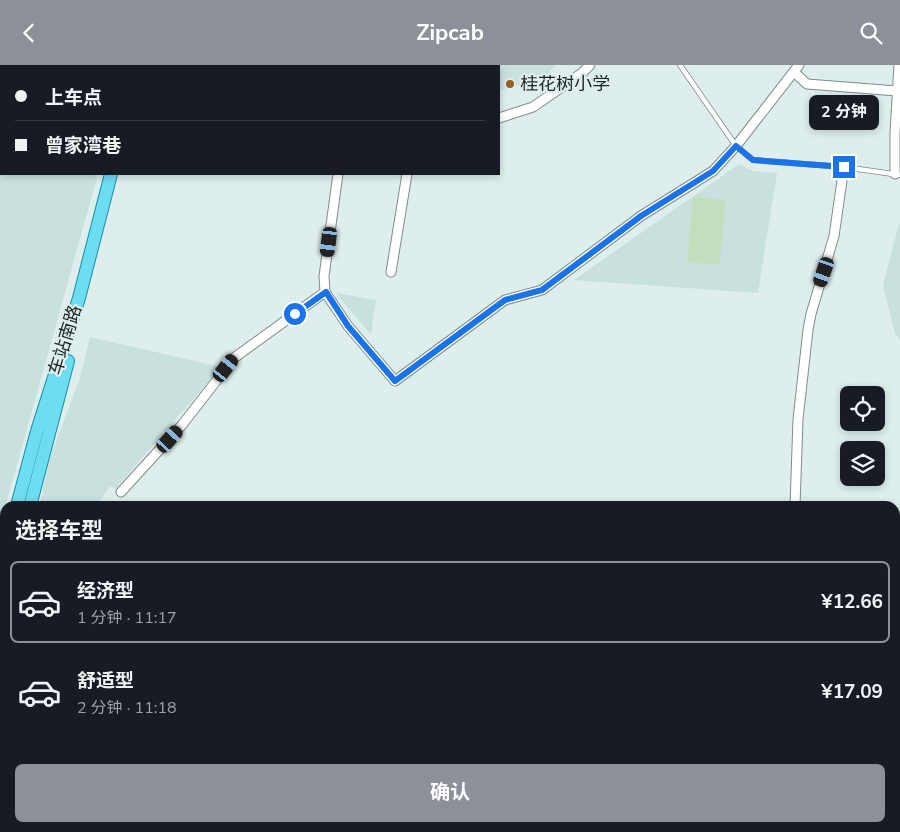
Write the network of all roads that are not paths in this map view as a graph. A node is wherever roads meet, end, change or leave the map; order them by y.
1 (590, 65) edge
2 (680, 65) edge
3 (899, 65) edge
4 (797, 69) edge
5 (897, 91) junction
6 (500, 118) edge
7 (736, 146) junction
8 (844, 167) junction
9 (111, 175) edge
10 (119, 175) edge
11 (338, 175) edge
12 (406, 175) edge
13 (898, 175) edge
14 (391, 272) dead end
15 (326, 292) junction
16 (121, 492) dead end
17 (18, 501) edge
18 (31, 501) edge
19 (795, 501) edge

1 - 6 street
2 - 7 lane
3 - 5 street
4 - 5 street
4 - 7 street
5 - 13 street
7 - 8 lane
7 - 15 street
8 - 13 lane
8 - 19 street
9 - 17 main road, 车站南路
10 - 18 main road, 车站南路
11 - 15 street
12 - 14 street
15 - 16 street

